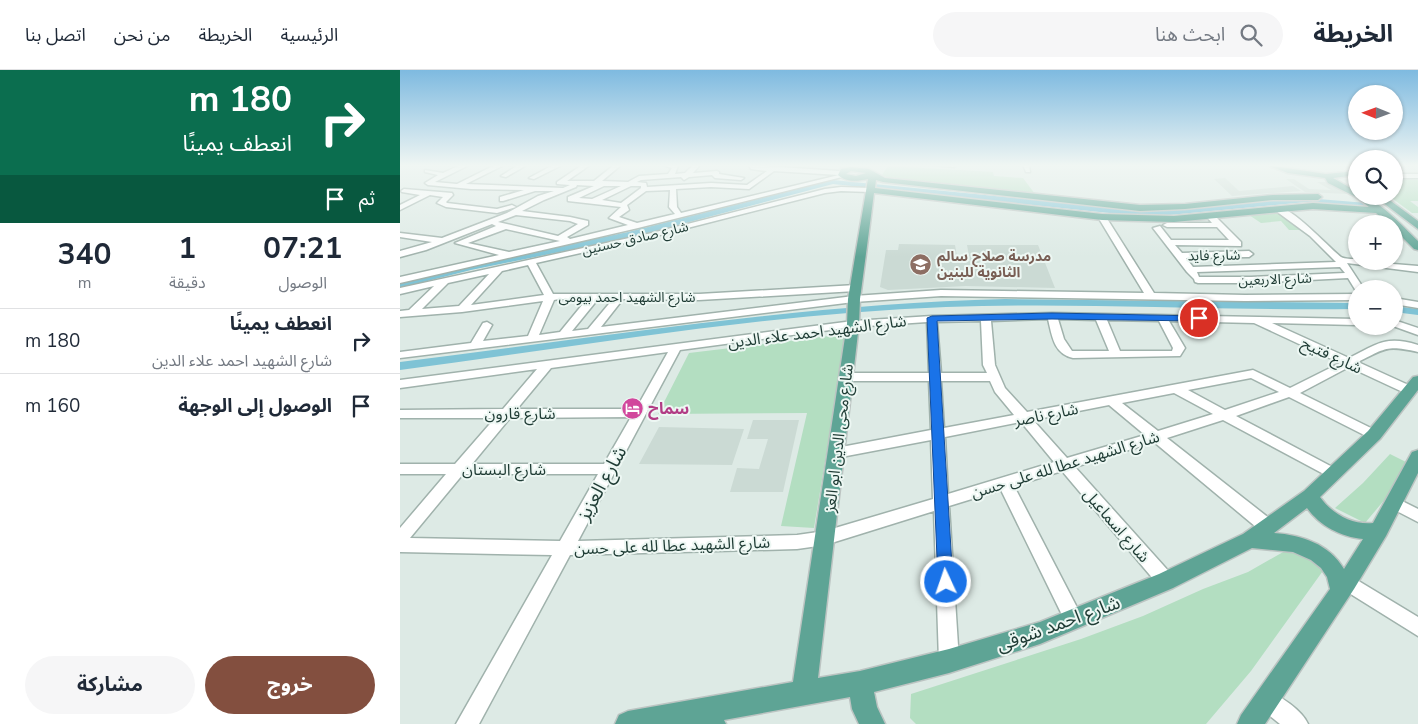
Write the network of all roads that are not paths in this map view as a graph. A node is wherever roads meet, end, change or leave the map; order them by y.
1 (429, 196) edge
2 (446, 196) edge
3 (513, 196) edge
4 (550, 196) edge
5 (577, 196) edge
6 (606, 196) edge
7 (635, 196) edge
8 (675, 196) edge
9 (759, 196) edge
10 (803, 196) edge
11 (869, 196) edge
12 (978, 196) edge
13 (1025, 196) edge
14 (1328, 197) dead end
15 (503, 199) dead end
16 (536, 201) junction
17 (594, 201) junction
18 (623, 205) junction
19 (1373, 205) edge
20 (1391, 205) edge
21 (400, 208) edge
22 (1279, 209) junction
23 (1380, 210) junction
24 (514, 213) junction
25 (1404, 214) junction
26 (1384, 215) edge
27 (680, 216) junction
28 (1210, 216) junction
29 (1418, 216) edge
30 (1102, 217) junction
31 (489, 222) junction
32 (1167, 225) dead end
33 (1219, 225) junction
34 (504, 226) junction
35 (638, 226) junction
36 (1418, 226) edge
37 (1157, 228) dead end
38 (1403, 234) edge
39 (400, 235) edge
40 (560, 238) junction
41 (440, 240) junction
42 (572, 241) junction
43 (1236, 242) junction
44 (1168, 243) junction
45 (1418, 247) edge
46 (400, 254) edge
47 (508, 256) junction
48 (1179, 256) junction
49 (1282, 256) dead end
50 (531, 262) junction
51 (1341, 262) junction
52 (1348, 262) edge
53 (1295, 266) junction
54 (1403, 266) edge
55 (499, 269) junction
56 (1418, 269) edge
57 (1190, 270) junction
58 (1351, 275) junction
59 (400, 280) edge
60 (446, 280) junction
61 (1198, 280) junction
62 (1354, 280) edge
63 (400, 291) edge
64 (595, 296) junction
65 (1151, 296) junction
66 (550, 297) junction
67 (620, 297) junction
68 (1212, 297) junction
69 (1348, 297) edge
70 (1403, 302) edge
71 (1418, 305) edge
72 (854, 307) junction
73 (462, 309) junction
74 (412, 313) junction
75 (400, 314) edge
76 (1052, 316) junction
77 (986, 317) junction
78 (1100, 317) junction
79 (932, 318) junction
80 (1162, 318) junction
81 (1254, 319) junction
82 (1348, 322) edge
83 (488, 325) dead end
84 (1403, 326) edge
85 (591, 332) junction
86 (1418, 332) edge
87 (562, 336) junction
88 (532, 339) junction
89 (474, 346) junction
90 (676, 348) junction
91 (1418, 349) edge
92 (400, 355) edge
93 (1116, 355) junction
94 (1350, 363) junction
95 (548, 364) junction
96 (846, 377) junction
97 (935, 377) junction
98 (992, 377) junction
99 (400, 384) edge
100 (1414, 386) edge
101 (1178, 390) junction
102 (1291, 392) junction
103 (1112, 401) junction
104 (506, 413) junction
105 (640, 413) junction
106 (400, 414) edge
107 (1225, 415) junction
108 (1025, 418) junction
109 (938, 434) junction
110 (1156, 435) junction
111 (1374, 435) junction
112 (836, 453) junction
113 (1418, 456) edge
114 (1064, 464) junction
115 (400, 469) edge
116 (459, 469) junction
117 (609, 469) junction
118 (1333, 474) junction
119 (1005, 482) junction
120 (1310, 496) junction
121 (942, 502) junction
122 (1394, 503) junction
123 (1418, 516) edge
124 (1268, 527) junction
125 (1379, 530) junction
126 (825, 538) junction
127 (400, 539) edge
128 (1250, 540) junction
129 (400, 546) edge
130 (565, 548) junction
131 (1166, 581) junction
132 (1344, 585) junction
133 (1074, 619) junction
134 (1418, 627) edge
135 (950, 661) junction
136 (860, 683) junction
137 (804, 694) junction
138 (1266, 700) junction
139 (704, 719) edge
140 (467, 724) edge
141 (628, 724) edge
142 (872, 724) edge
143 (1250, 724) edge
144 (1297, 724) edge

1 - 21 street
2 - 16 street
3 - 15 street
4 - 16 street
5 - 17 street
6 - 17 street
7 - 18 street
8 - 27 street
9 - 27 street, شارع صادق حسنين
10 - 50 street, شارع صادق حسنين
11 - 72 main road, شارع محى الدين ابو العز
12 - 30 main road
13 - 14 main road
16 - 24 street
17 - 18 street
18 - 35 street
19 - 23 main road
20 - 25 main road
22 - 23 main road
22 - 28 main road
22 - 51 street
23 - 26 main road
24 - 31 street
24 - 40 street
25 - 29 main road
25 - 36 main road
27 - 35 street, شارع صادق حسنين
28 - 30 main road
28 - 33 street, شارع فايد
30 - 65 street
31 - 34 street
31 - 41 street
32 - 33 street
33 - 43 street, شارع فايد
34 - 40 street
34 - 47 street
35 - 42 street, شارع صادق حسنين
37 - 44 street
38 - 45 main road
39 - 41 street
40 - 42 street
41 - 46 street
42 - 47 street, شارع صادق حسنين
43 - 44 street
43 - 48 street, شارع فايد
44 - 48 street
47 - 59 street, شارع صادق حسنين
48 - 57 street
49 - 53 street
50 - 55 street, شارع صادق حسنين
50 - 66 street
51 - 52 street
51 - 53 street
51 - 58 street
53 - 57 street
54 - 56 street
55 - 60 street, شارع صادق حسنين
55 - 73 street
57 - 61 street
58 - 61 street, شارع الاربعين
58 - 62 street
60 - 63 street, شارع صادق حسنين
60 - 74 street
61 - 68 street
64 - 66 street, شارع الشهيد احمد بيومى
64 - 67 street, شارع الشهيد احمد بيومى
64 - 87 street
65 - 68 street, شارع الشهيد احمد علاء الدين
65 - 72 street, شارع الشهيد احمد علاء الدين
66 - 73 street, شارع الشهيد احمد بيومى
66 - 88 street
67 - 72 street, شارع الشهيد احمد بيومى
67 - 85 street
68 - 69 street, شارع الشهيد احمد علاء الدين
70 - 71 street
72 - 79 street, شارع الشهيد احمد علاء الدين
72 - 85 street, شارع الشهيد احمد علاء الدين
72 - 90 street, شارع الشهيد احمد علاء الدين
72 - 96 main road, شارع محى الدين ابو العز
73 - 74 street, شارع الشهيد احمد بيومى
74 - 75 street, شارع الشهيد احمد بيومى
76 - 77 street, شارع الشهيد احمد علاء الدين
76 - 78 street, شارع الشهيد احمد علاء الدين
76 - 93 street
77 - 79 street, شارع الشهيد احمد علاء الدين
77 - 98 street, شارع اسماعيل
78 - 80 street, شارع الشهيد احمد علاء الدين
78 - 93 street
79 - 97 street
80 - 81 street, شارع الشهيد احمد علاء الدين
80 - 93 street
81 - 82 street, شارع الشهيد احمد علاء الدين
81 - 94 street, شارع فتيح
83 - 89 street
84 - 86 street
85 - 87 street, شارع الشهيد احمد علاء الدين
87 - 88 street, شارع الشهيد احمد علاء الدين
88 - 89 street, شارع الشهيد احمد علاء الدين
89 - 92 street, شارع الشهيد احمد علاء الدين
90 - 95 street, شارع الشهيد احمد علاء الدين
90 - 105 street, شارع العزيز
91 - 94 street, شارع الشهيد عطا لله على حسن
94 - 100 street, شارع فتيح
94 - 102 street, شارع الشهيد عطا لله على حسن
95 - 99 street, شارع الشهيد احمد علاء الدين
95 - 104 street
96 - 97 street
96 - 112 main road, شارع محى الدين ابو العز
97 - 98 street
97 - 109 street
98 - 108 street, شارع اسماعيل
100 - 111 main road, شارع احمد شوقى
101 - 102 street, شارع ناصر
101 - 103 street, شارع ناصر
101 - 107 street
102 - 107 street, شارع الشهيد عطا لله على حسن
102 - 111 street
103 - 108 street, شارع ناصر
103 - 110 street
104 - 105 street, شارع قارون
104 - 106 street, شارع قارون
104 - 116 street
105 - 117 street, شارع العزيز
107 - 110 street, شارع الشهيد عطا لله على حسن
107 - 118 street
108 - 109 street, شارع ناصر
108 - 114 street, شارع اسماعيل
109 - 112 street, شارع ناصر
109 - 121 street
110 - 114 street, شارع الشهيد عطا لله على حسن
110 - 124 street
111 - 118 main road, شارع احمد شوقى
112 - 126 main road, شارع محى الدين ابو العز
113 - 122 main road
114 - 119 street, شارع الشهيد عطا لله على حسن
114 - 131 street, شارع اسماعيل
115 - 116 street, شارع البستان
116 - 117 street, شارع البستان
116 - 127 street
117 - 130 street, شارع العزيز
118 - 120 main road, شارع احمد شوقى
119 - 121 street, شارع الشهيد عطا لله على حسن
119 - 133 street
120 - 124 main road, شارع احمد شوقى
120 - 125 main road
121 - 126 street, شارع الشهيد عطا لله على حسن
121 - 135 street
122 - 123 street
122 - 125 main road
124 - 128 main road, شارع احمد شوقى
125 - 132 main road
126 - 130 street, شارع الشهيد عطا لله على حسن
126 - 137 main road, شارع محى الدين ابو العز
128 - 131 main road, شارع احمد شوقى
128 - 132 main road
129 - 130 street, شارع الشهيد عطا لله على حسن
130 - 140 street, شارع العزيز
131 - 133 main road, شارع احمد شوقى
132 - 134 street
132 - 138 main road
133 - 135 main road, شارع احمد شوقى
135 - 136 main road, شارع احمد شوقى
136 - 137 main road, شارع احمد شوقى
136 - 142 main road
137 - 139 main road, شارع احمد شوقى
138 - 143 main road
138 - 144 street
139 - 141 main road, شارع احمد شوقى

